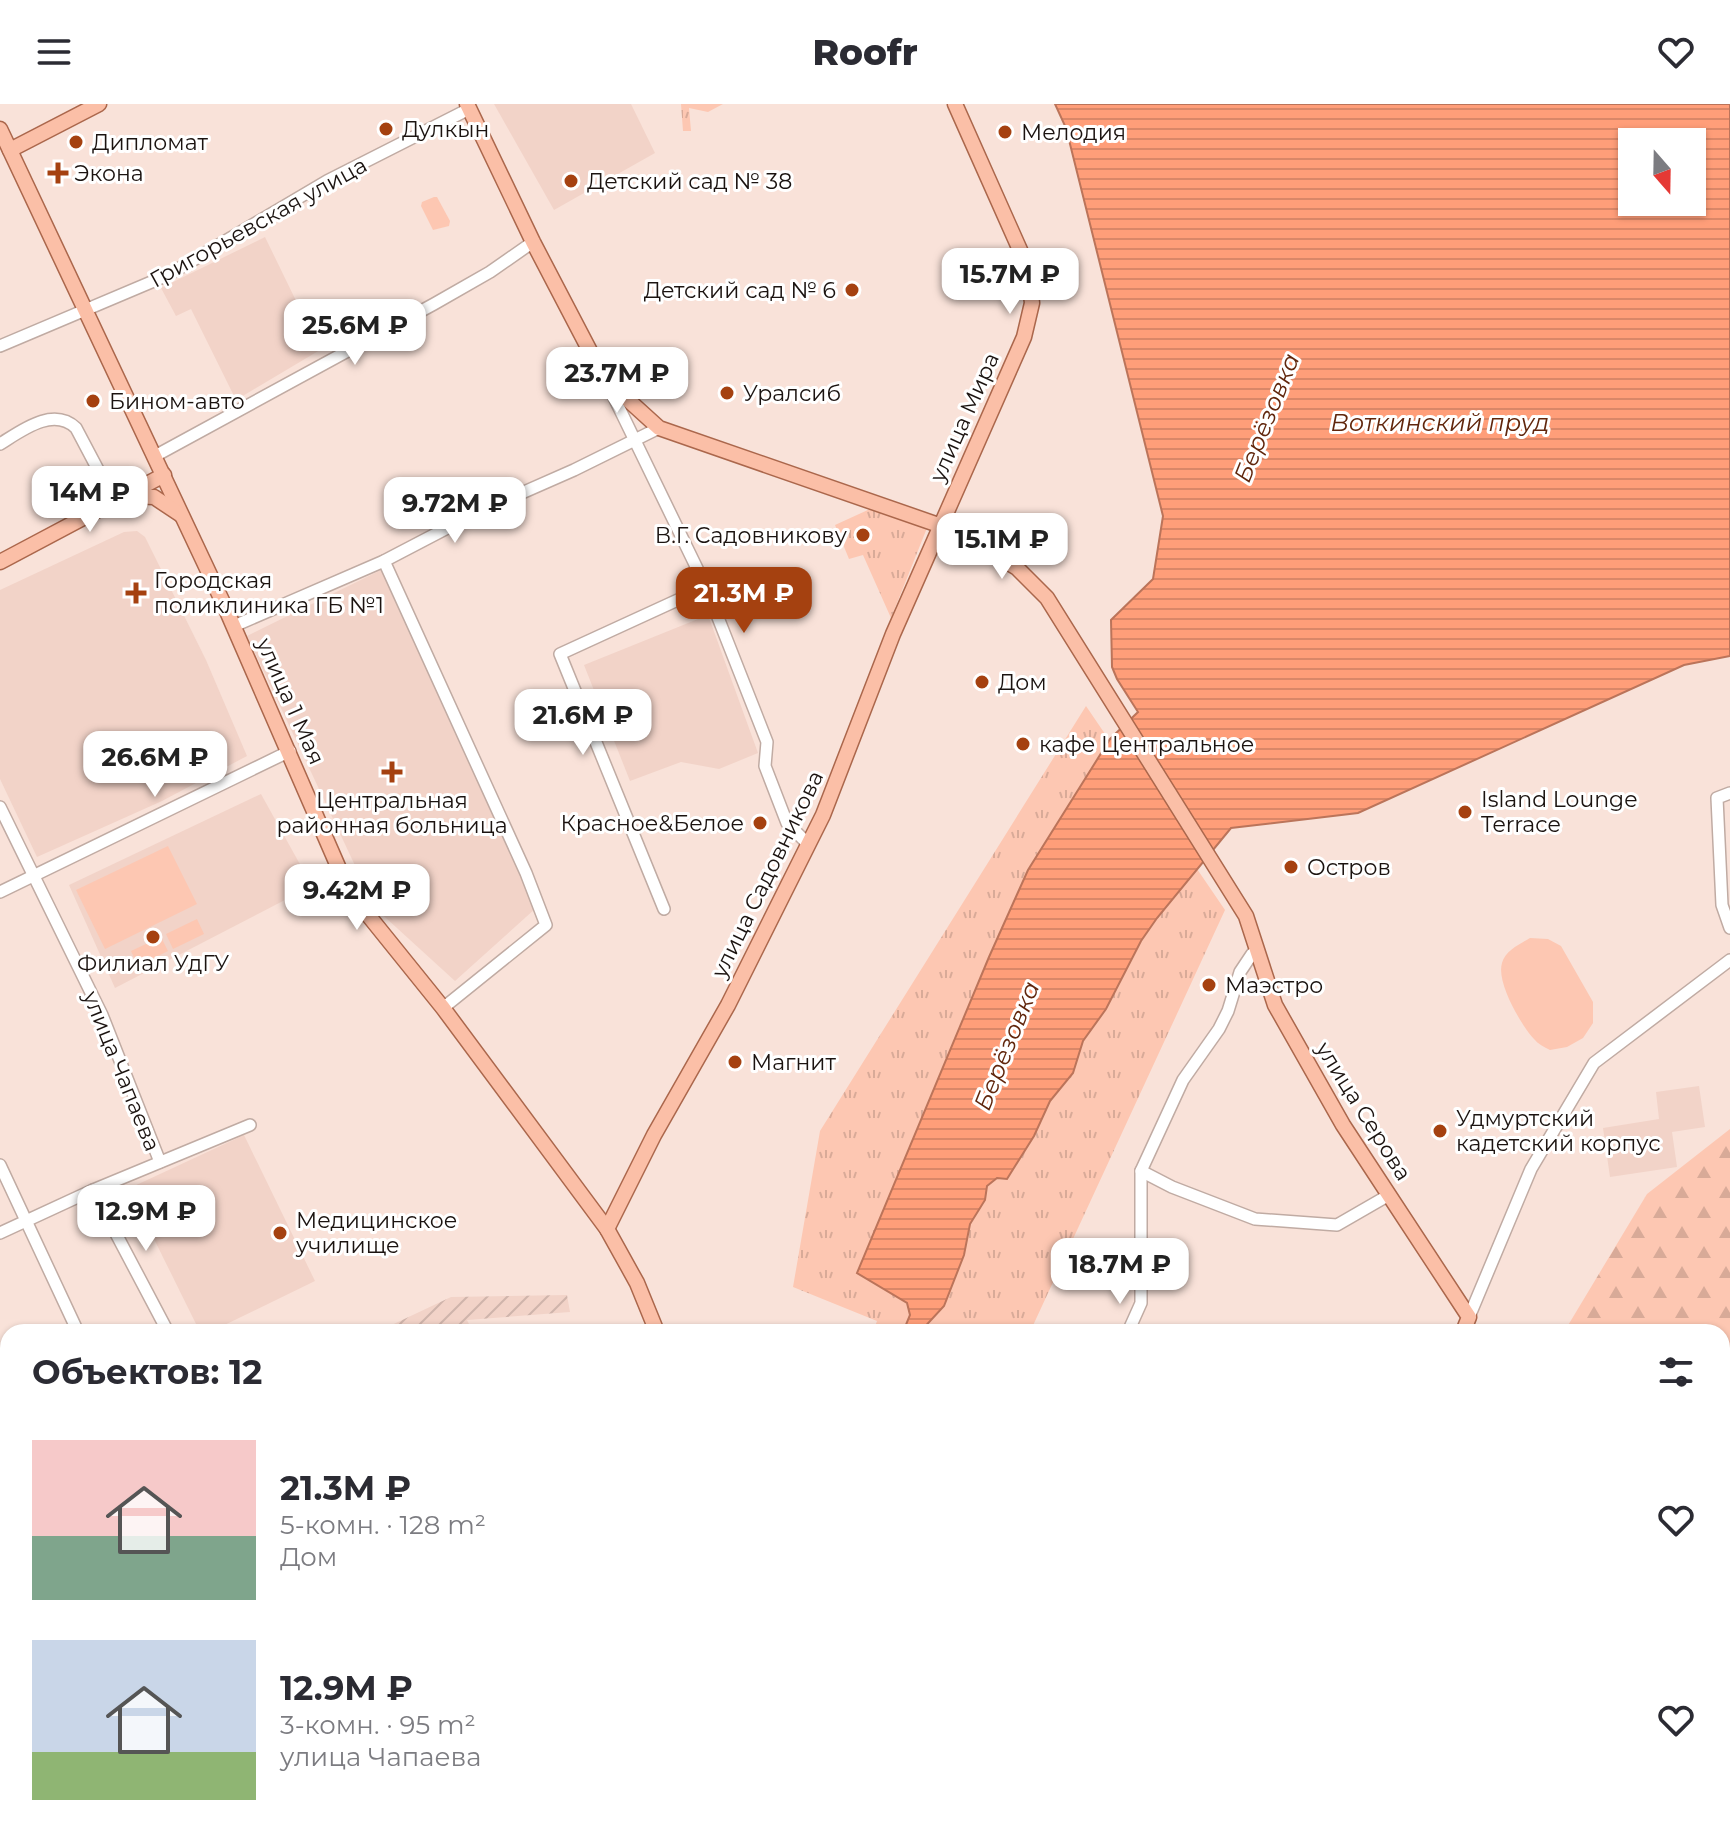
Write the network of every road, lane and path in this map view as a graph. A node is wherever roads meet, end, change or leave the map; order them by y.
1 (99, 104) edge
2 (955, 104) edge
3 (468, 106) edge
4 (0, 129) edge
5 (5, 153) edge
6 (533, 242) junction
7 (86, 309) junction
8 (0, 346) edge
9 (604, 378) junction
10 (659, 428) junction
11 (635, 440) junction
12 (0, 444) edge
13 (155, 456) junction
14 (164, 475) junction
15 (117, 499) junction
16 (183, 516) junction
17 (939, 525) junction
18 (384, 561) junction
19 (0, 562) edge
20 (706, 587) junction
21 (234, 626) junction
22 (290, 751) junction
23 (1730, 793) edge
24 (0, 807) edge
25 (809, 845) junction
26 (33, 875) junction
27 (0, 892) edge
28 (664, 909) dead end
29 (1730, 928) edge
30 (1257, 951) junction
31 (1730, 960) edge
32 (443, 1008) junction
33 (250, 1125) dead end
34 (160, 1162) junction
35 (0, 1165) edge
36 (1141, 1171) junction
37 (93, 1190) junction
38 (1389, 1195) junction
39 (26, 1220) junction
40 (607, 1229) junction
41 (0, 1233) edge
42 (1469, 1317) junction
43 (71, 1324) edge
44 (164, 1324) edge
45 (654, 1324) edge
46 (1132, 1324) edge
47 (1466, 1324) edge

1 - 5 main road
2 - 17 main road, улица Мира
3 - 6 main road
3 - 7 street, Григорьевская улица
4 - 5 main road, улица 1 Мая
5 - 7 main road, улица 1 Мая
6 - 9 main road
6 - 13 street
7 - 8 street, Григорьевская улица
7 - 13 main road, улица 1 Мая
9 - 10 main road
9 - 11 street
10 - 11 street
10 - 17 main road, улица Серова
11 - 18 street
11 - 20 street
12 - 15 street
13 - 14 main road, улица 1 Мая
14 - 15 main road
14 - 16 main road, улица 1 Мая
15 - 16 main road
15 - 19 main road
16 - 21 main road, улица 1 Мая
17 - 25 main road, улица Садовникова
17 - 30 main road, улица Серова
18 - 21 street
18 - 32 street
20 - 25 street
20 - 28 street
21 - 22 main road, улица 1 Мая
22 - 26 street
22 - 32 main road, улица 1 Мая
23 - 29 street
24 - 26 street, улица Чапаева
25 - 40 main road, улица Садовникова
26 - 27 street
26 - 34 street, улица Чапаева
30 - 36 street
30 - 38 main road, улица Серова
31 - 42 street
32 - 40 main road, улица 1 Мая
33 - 34 street
34 - 37 street
35 - 39 street
36 - 38 street
36 - 46 street
37 - 39 street
37 - 44 street
38 - 42 main road, улица Серова
39 - 41 street
39 - 43 street
40 - 45 main road, улица 1 Мая
42 - 47 main road

